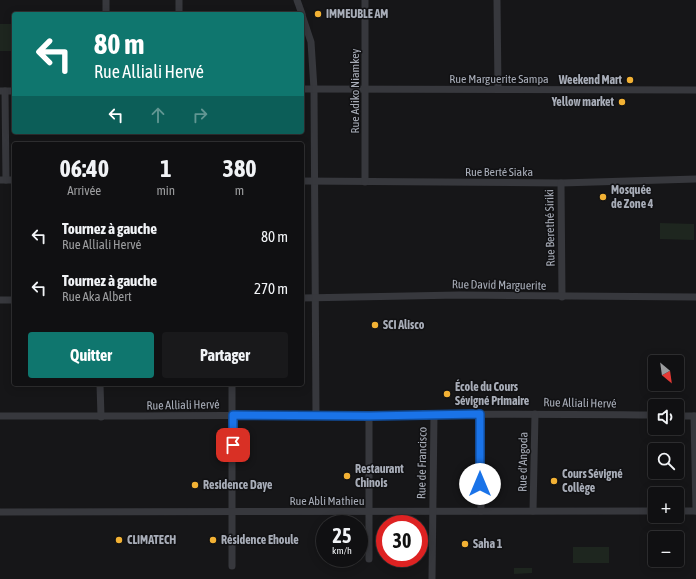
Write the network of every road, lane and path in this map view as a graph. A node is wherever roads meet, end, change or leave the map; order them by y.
1 (106, 0) edge
2 (179, 0) edge
3 (297, 0) edge
4 (366, 0) edge
5 (497, 0) edge
6 (106, 12) edge
7 (179, 12) edge
8 (301, 12) edge
9 (304, 20) edge
10 (304, 89) edge
11 (314, 89) junction
12 (498, 89) junction
13 (366, 90) junction
14 (696, 90) edge
15 (2, 91) edge
16 (3, 180) edge
17 (696, 180) edge
18 (304, 181) edge
19 (313, 181) junction
20 (365, 182) junction
21 (560, 183) junction
22 (562, 297) junction
23 (304, 298) edge
24 (315, 298) junction
25 (696, 298) edge
26 (0, 300) edge
27 (12, 300) edge
28 (100, 386) edge
29 (232, 386) edge
30 (480, 414) junction
31 (535, 414) junction
32 (233, 415) junction
33 (316, 415) junction
34 (434, 415) junction
35 (648, 415) edge
36 (0, 416) edge
37 (369, 416) junction
38 (684, 416) edge
39 (695, 416) edge
40 (101, 417) junction
41 (432, 511) junction
42 (480, 511) junction
43 (533, 511) junction
44 (648, 511) edge
45 (684, 511) edge
46 (696, 511) edge
47 (0, 512) edge
48 (233, 512) junction
49 (369, 512) junction
50 (369, 560) dead end
51 (232, 566) dead end
52 (432, 579) edge

1 - 6 street
2 - 7 street
3 - 8 street
4 - 13 street, Rue Adiko Niamkey
5 - 12 street
9 - 11 street
10 - 11 street, Rue Marguerite Sampa
11 - 13 street, Rue Marguerite Sampa
11 - 19 street
12 - 13 street, Rue Marguerite Sampa
12 - 14 street, Rue Marguerite Sampa
13 - 20 street, Rue Adiko Niamkey
15 - 16 street
17 - 21 street, Rue Berté Siaka
18 - 19 street, Rue Berté Siaka
19 - 20 street, Rue Berté Siaka
19 - 24 street
20 - 21 street, Rue Berté Siaka
21 - 22 street, Rue Berethé Siriki
22 - 24 street, Rue David Marguerite
22 - 25 street, Rue David Marguerite
23 - 24 street, Rue David Marguerite
24 - 33 street
26 - 27 street
28 - 40 street
29 - 32 street
30 - 31 street, Rue Alliali Hervé
30 - 34 street, Rue Alliali Hervé
30 - 42 street
31 - 35 street, Rue Alliali Hervé
31 - 43 street, Rue d'Angoda
32 - 33 street, Rue Alliali Hervé
32 - 40 street, Rue Alliali Hervé
32 - 48 street
33 - 37 street, Rue Alliali Hervé
34 - 37 street, Rue Alliali Hervé
34 - 41 street, Rue de Francisco
36 - 40 street, Rue Alliali Hervé
37 - 49 street
38 - 39 street
39 - 46 street
41 - 42 street, Rue Abli Mathieu
41 - 49 street, Rue Abli Mathieu
41 - 52 street, Rue de Francisco
42 - 43 street, Rue Abli Mathieu
43 - 44 street, Rue Abli Mathieu
45 - 46 street
47 - 48 street, Rue Abli Mathieu
48 - 49 street, Rue Abli Mathieu
48 - 51 street
49 - 50 street

